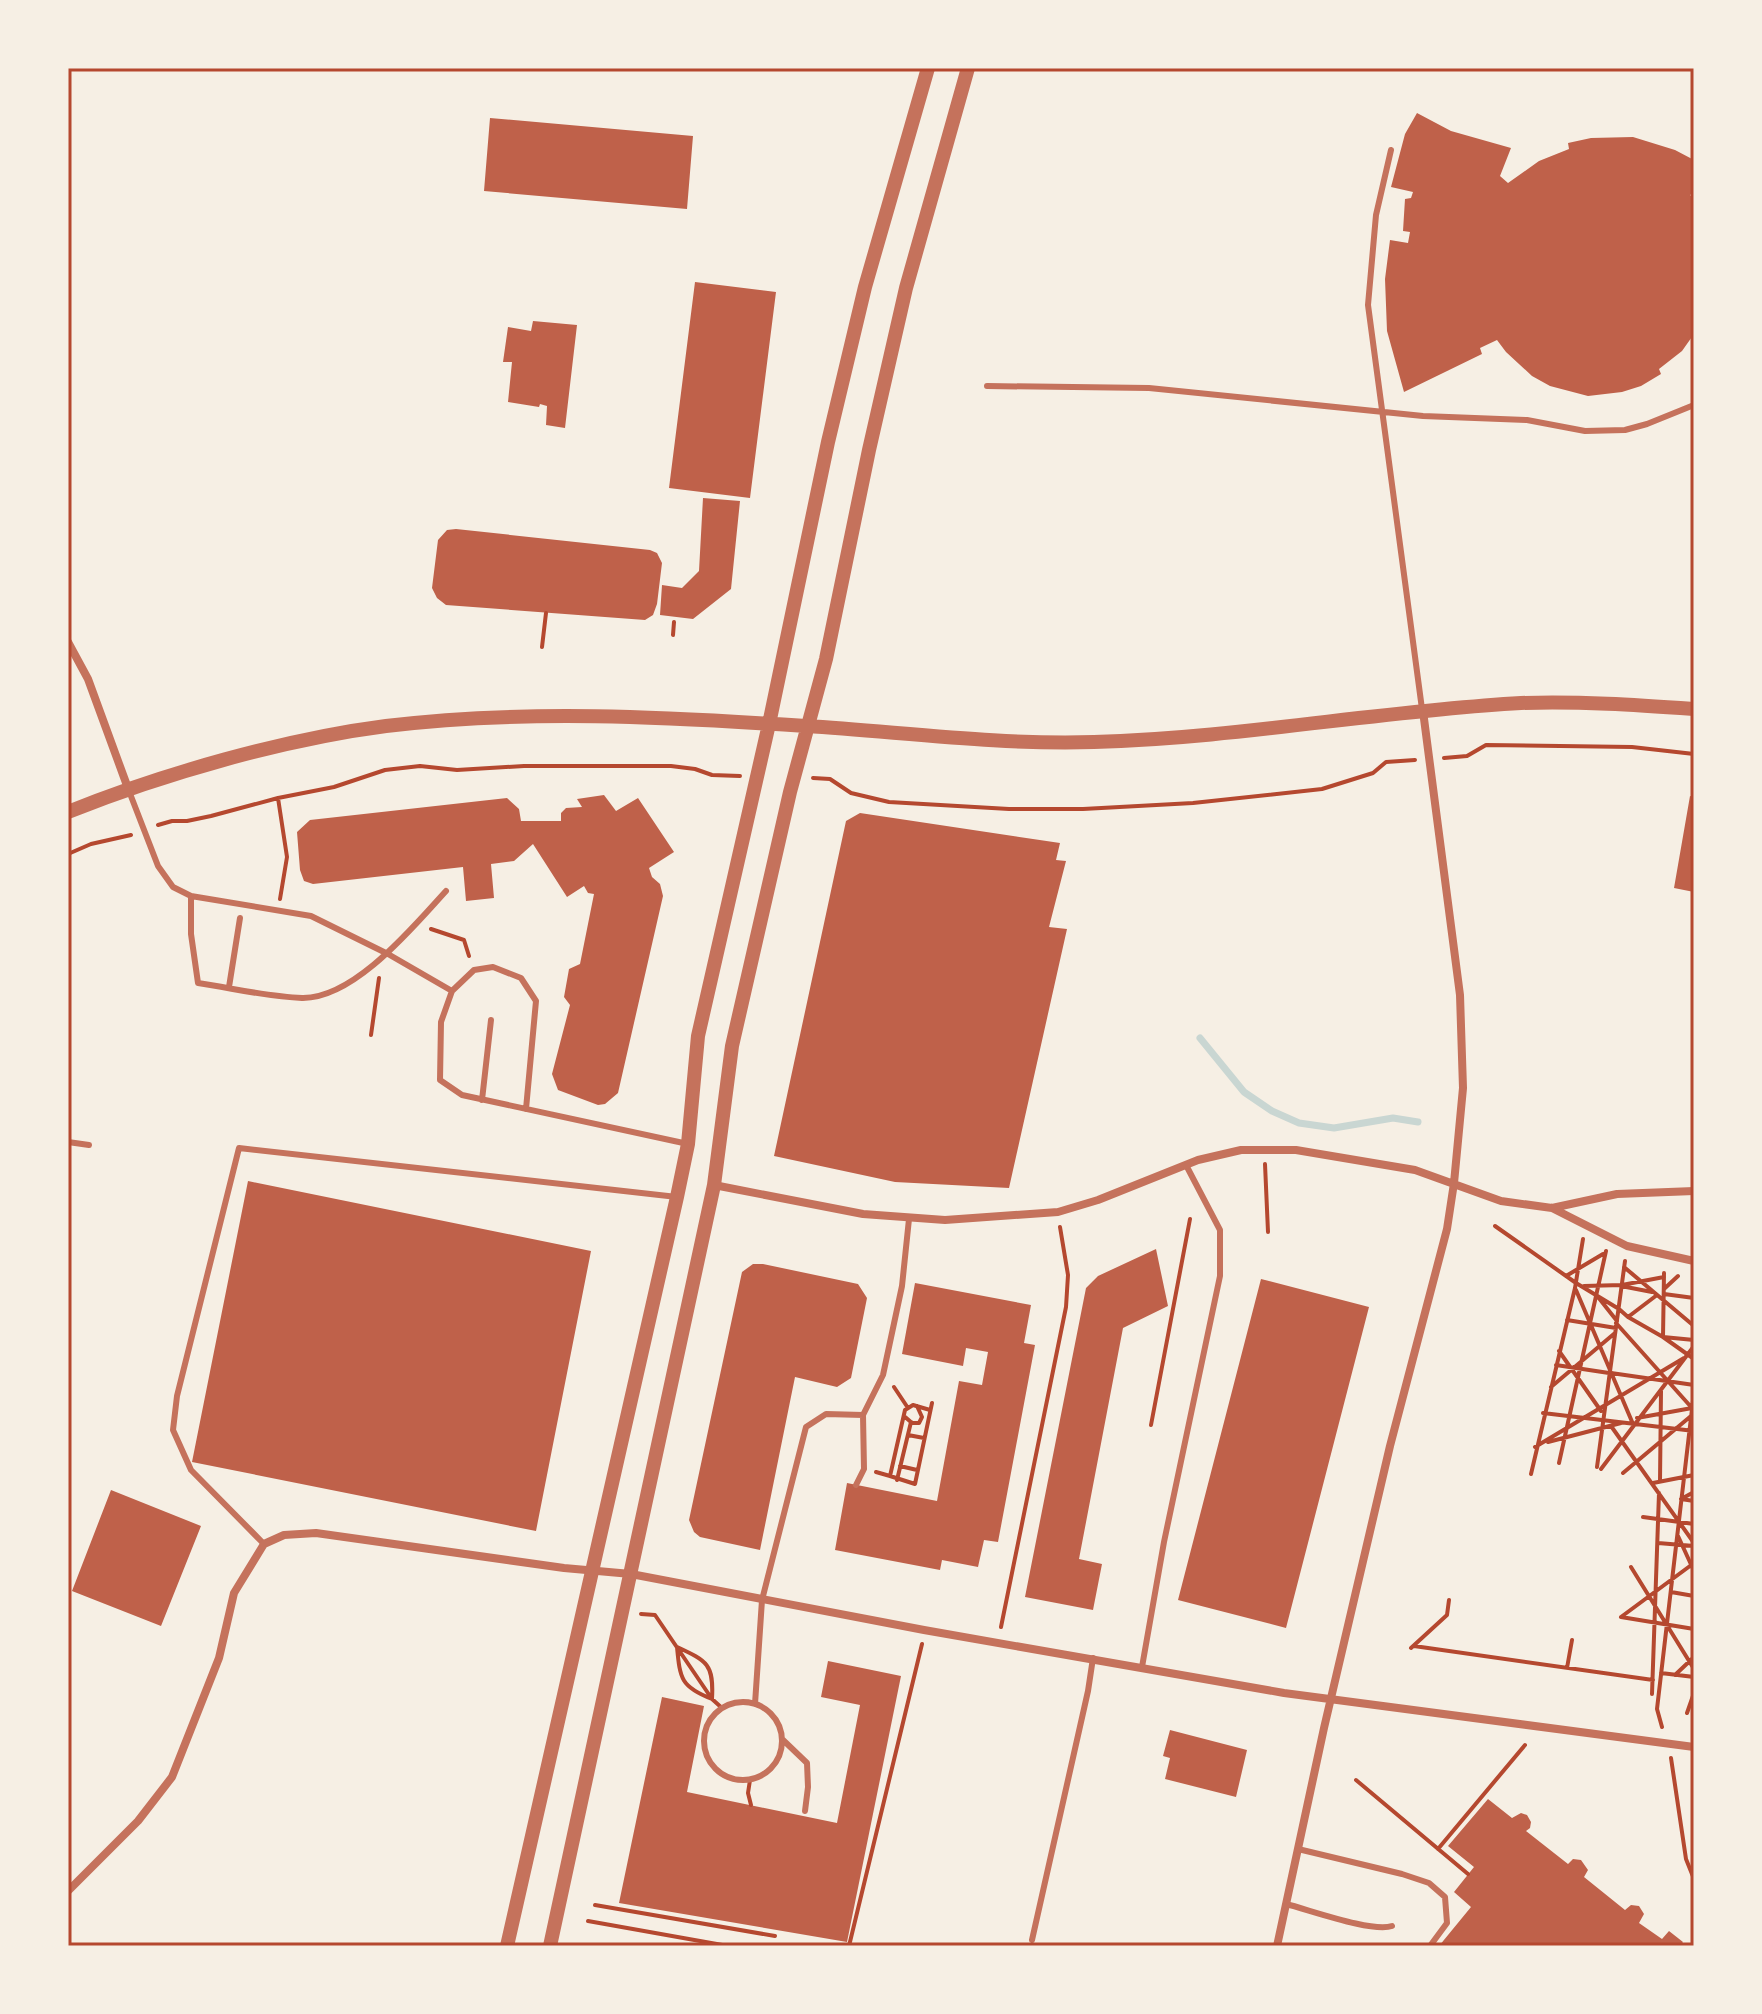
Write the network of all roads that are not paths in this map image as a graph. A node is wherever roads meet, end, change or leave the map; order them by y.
1 (928, 68) edge
2 (968, 68) edge
3 (1391, 150) dead end
4 (987, 386) dead end
5 (1694, 405) edge
6 (1383, 412) junction
7 (68, 642) edge
8 (1694, 709) edge
9 (1423, 711) junction
10 (769, 724) junction
11 (808, 726) junction
12 (129, 791) junction
13 (68, 812) edge
14 (446, 891) dead end
15 (191, 896) junction
16 (240, 918) dead end
17 (388, 954) junction
18 (229, 987) junction
19 (452, 991) junction
20 (491, 1020) dead end
21 (482, 1100) junction
22 (526, 1109) junction
23 (68, 1142) edge
24 (688, 1144) junction
25 (89, 1145) dead end
26 (1186, 1165) junction
27 (1454, 1183) junction
28 (714, 1185) junction
29 (1694, 1191) edge
30 (677, 1197) junction
31 (1552, 1208) junction
32 (909, 1219) junction
33 (1694, 1261) edge
34 (863, 1415) junction
35 (856, 1485) dead end
36 (264, 1544) junction
37 (592, 1569) junction
38 (631, 1574) junction
39 (762, 1600) junction
40 (1093, 1658) junction
41 (1142, 1667) junction
42 (1331, 1700) junction
43 (755, 1704) junction
44 (782, 1739) junction
45 (1694, 1747) edge
46 (805, 1811) dead end
47 (1298, 1849) junction
48 (68, 1891) edge
49 (1286, 1904) junction
50 (1392, 1926) dead end
51 (1032, 1940) dead end
52 (1280, 1945) edge
53 (507, 1946) edge
54 (550, 1946) edge
55 (1430, 1946) edge

1 - 10 street
2 - 11 street
3 - 6 lane
4 - 6 lane
5 - 6 lane
6 - 9 lane
7 - 12 street
8 - 9 street
9 - 11 street
9 - 27 street
10 - 11 street
10 - 12 street
10 - 24 street
11 - 28 street
12 - 13 street
12 - 15 lane
14 - 17 lane
15 - 17 lane
15 - 18 lane
16 - 18 lane
17 - 18 lane
17 - 19 lane
19 - 21 lane
19 - 22 lane
20 - 21 lane
21 - 22 lane
22 - 24 lane
23 - 25 lane
24 - 30 street
26 - 27 street
26 - 32 street
26 - 41 lane
27 - 31 street
27 - 42 street
28 - 32 street
28 - 38 street
29 - 31 street
30 - 36 lane
30 - 37 street
31 - 33 street
32 - 34 lane
34 - 35 lane
34 - 39 lane
36 - 37 street
36 - 48 street
37 - 38 street
37 - 53 street
38 - 39 street
38 - 54 street
39 - 40 street
39 - 43 lane
40 - 41 street
40 - 51 lane
41 - 42 street
42 - 45 street
42 - 47 street
43 - 44 lane
43 - 44 lane
44 - 46 lane
47 - 49 street
47 - 55 lane
49 - 50 lane
49 - 52 street

